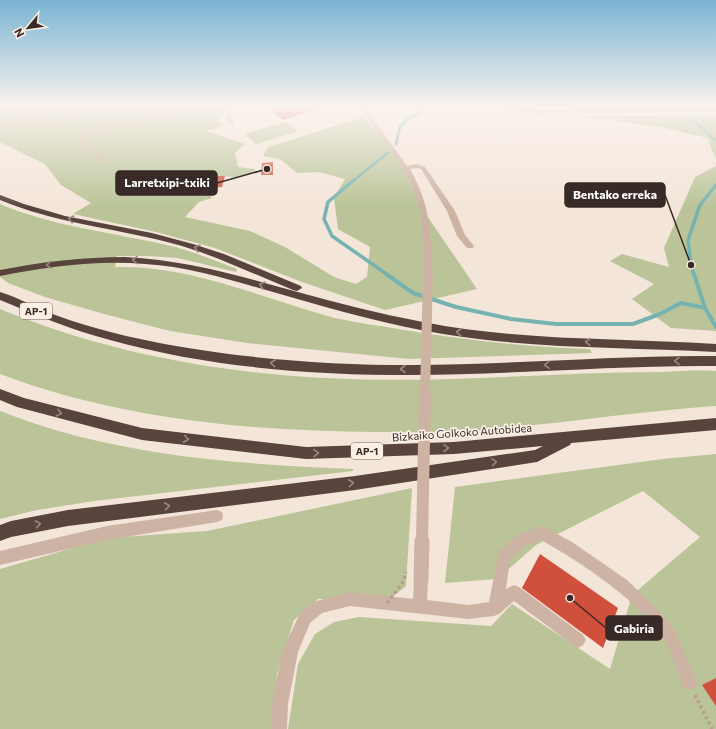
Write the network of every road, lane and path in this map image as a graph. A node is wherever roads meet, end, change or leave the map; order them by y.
1 (81, 140) edge
2 (386, 140) edge
3 (104, 162) dead end
4 (406, 168) junction
5 (0, 197) edge
6 (470, 246) dead end
7 (0, 273) edge
8 (0, 296) edge
9 (354, 310) junction
10 (716, 348) edge
11 (716, 361) edge
12 (0, 394) edge
13 (716, 424) edge
14 (571, 438) junction
15 (217, 516) dead end
16 (0, 533) edge
17 (0, 558) edge
18 (420, 607) junction
19 (494, 609) junction
20 (578, 640) dead end
21 (689, 682) joint
22 (279, 729) edge
23 (712, 729) edge

1 - 3 street
2 - 4 street
4 - 6 street
4 - 18 street, bridge
9 -> 5 highway
9 -> 7 highway
11 -> 8 highway, AP-1
10 -> 9 highway
12 -> 14 highway, Bizkaiko Golkoko Autobidea / AP-1
13 - 14 highway, Bizkaiko Golkoko Autobidea / AP-1
16 -> 14 highway
15 - 17 street
18 - 19 street
18 - 22 street
19 - 20 street
19 - 21 street
21 - 23 path

